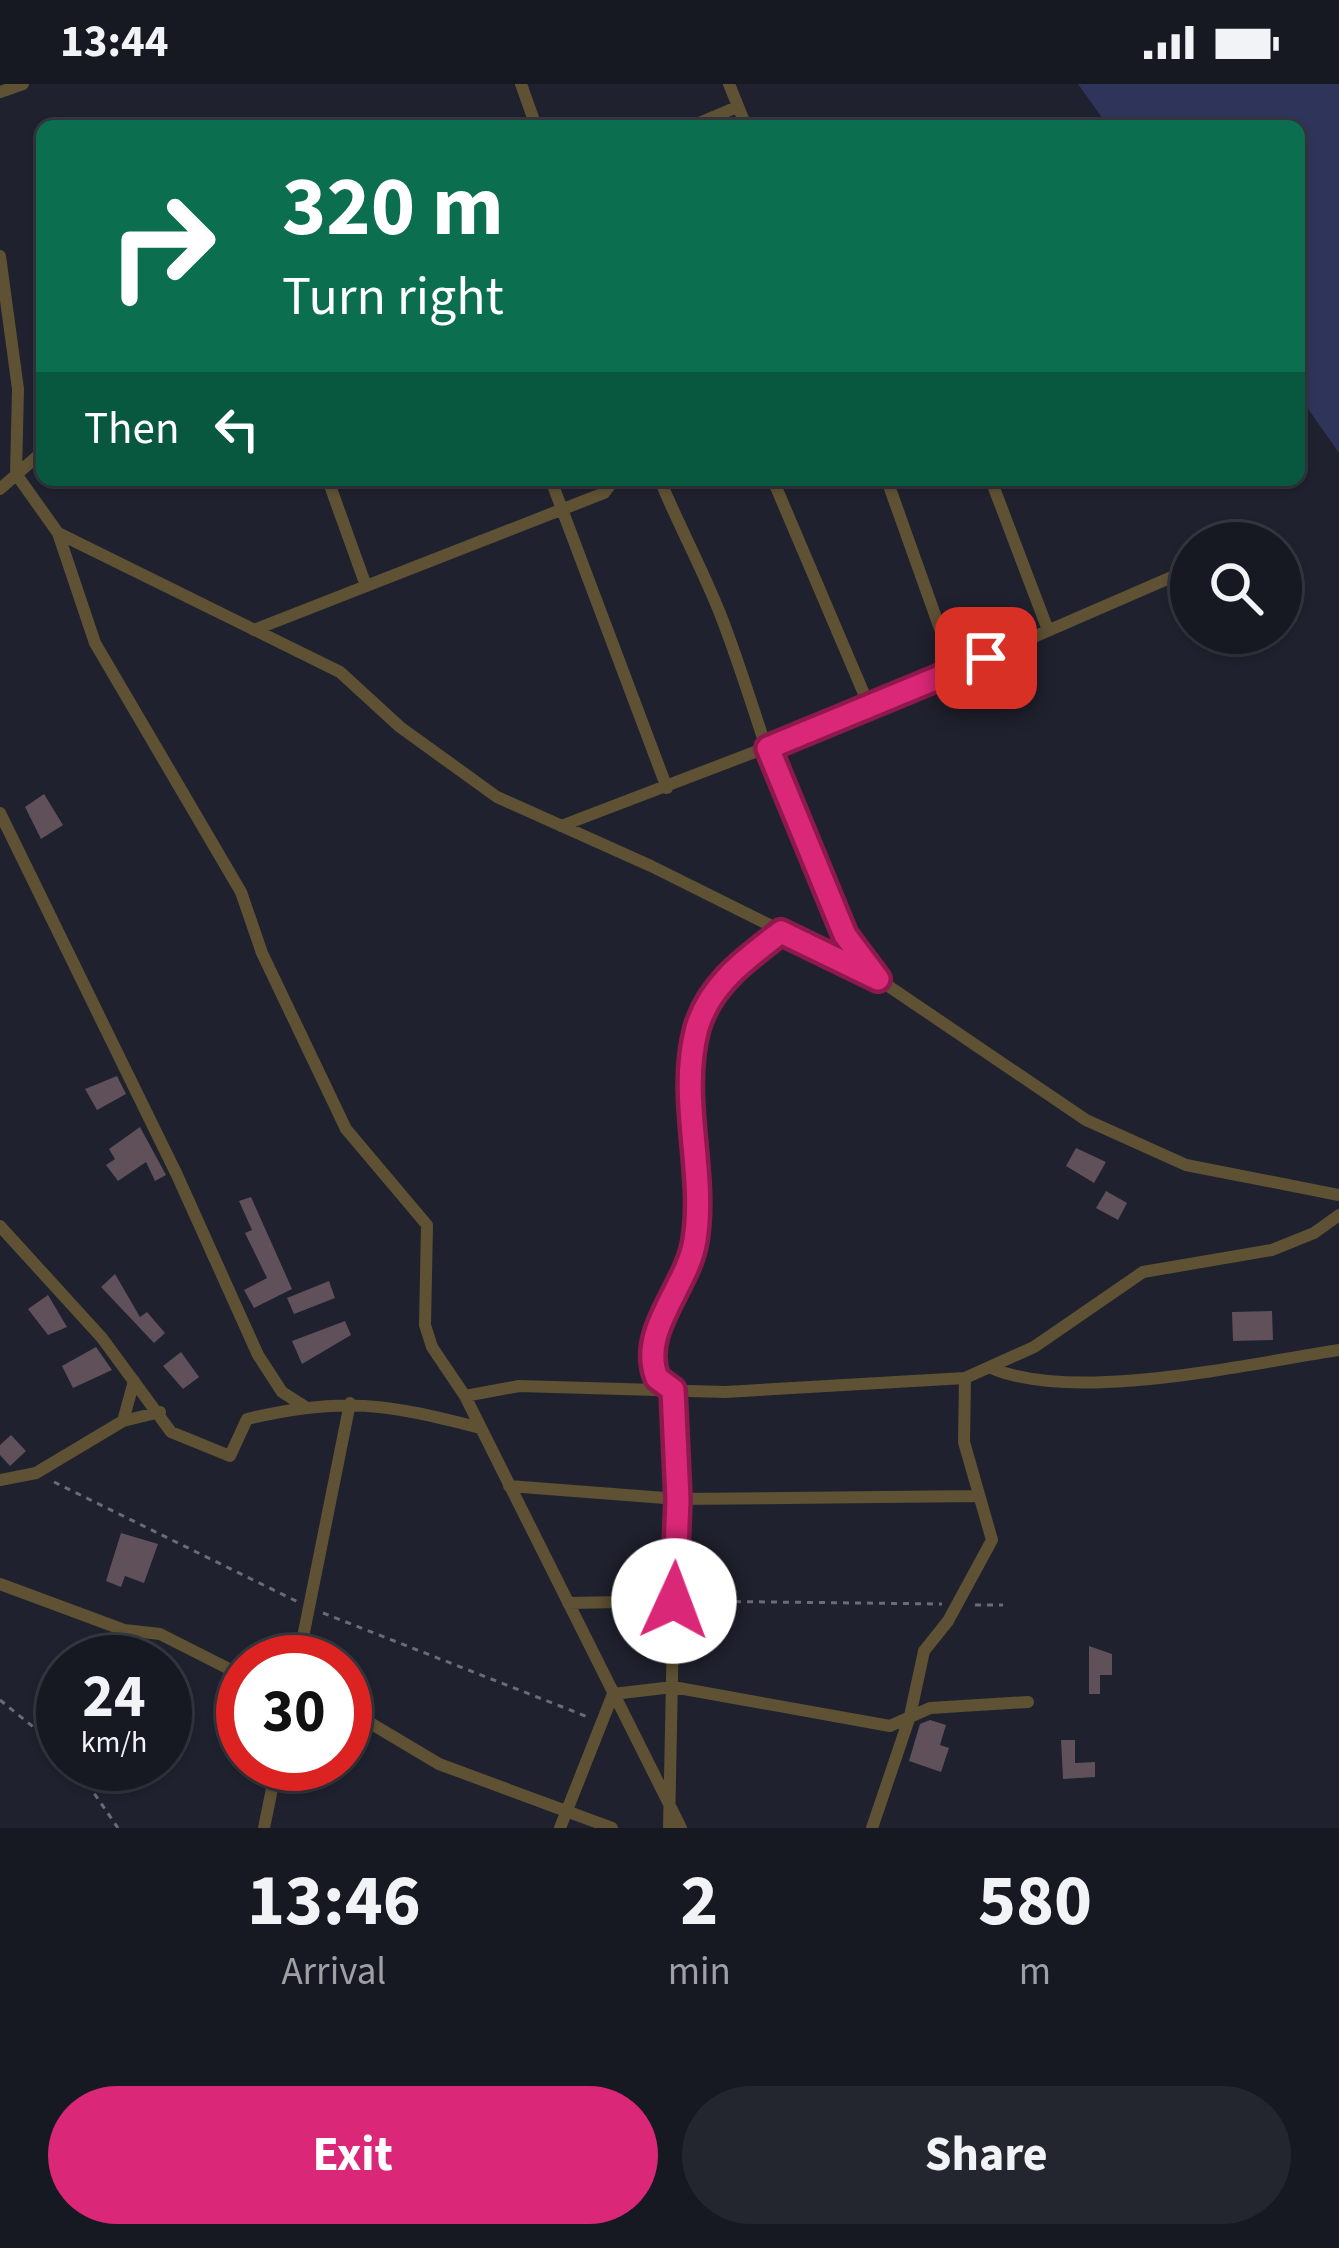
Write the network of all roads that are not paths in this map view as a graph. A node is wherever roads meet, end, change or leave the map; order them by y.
1 (23, 84) edge
2 (521, 84) edge
3 (729, 84) edge
4 (0, 92) edge
5 (736, 106) junction
6 (534, 120) edge
7 (705, 120) edge
8 (743, 120) edge
9 (0, 256) edge
10 (36, 457) edge
11 (16, 474) junction
12 (330, 486) edge
13 (552, 486) edge
14 (609, 486) edge
15 (663, 486) edge
16 (776, 486) edge
17 (889, 486) edge
18 (993, 486) edge
19 (0, 490) edge
20 (562, 511) junction
21 (58, 533) junction
22 (1170, 578) edge
23 (365, 584) junction
24 (254, 630) junction
25 (1048, 630) junction
26 (955, 671) junction
27 (870, 708) junction
28 (768, 748) junction
29 (667, 788) junction
30 (0, 813) edge
31 (561, 826) junction
32 (781, 932) junction
33 (878, 979) junction
34 (1339, 1196) edge
35 (1339, 1215) edge
36 (0, 1226) edge
37 (1339, 1350) edge
38 (990, 1368) junction
39 (964, 1378) junction
40 (134, 1381) junction
41 (673, 1390) junction
42 (465, 1396) junction
43 (350, 1402) junction
44 (304, 1406) junction
45 (160, 1412) junction
46 (123, 1420) junction
47 (480, 1428) junction
48 (0, 1480) edge
49 (509, 1486) junction
50 (978, 1496) junction
51 (678, 1499) junction
52 (0, 1584) edge
53 (674, 1601) junction
54 (568, 1604) junction
55 (303, 1635) edge
56 (216, 1662) edge
57 (673, 1687) junction
58 (614, 1694) junction
59 (1028, 1702) dead end
60 (910, 1716) junction
61 (372, 1724) edge
62 (272, 1791) edge
63 (565, 1808) junction
64 (671, 1809) junction
65 (264, 1828) edge
66 (560, 1828) edge
67 (612, 1828) edge
68 (668, 1828) edge
69 (681, 1828) edge
70 (872, 1828) edge

1 - 4 street
2 - 6 street
3 - 5 street
5 - 7 street
5 - 8 street
9 - 11 street
10 - 11 street
11 - 19 street
11 - 21 street
12 - 23 street
13 - 20 street
14 - 20 street
15 - 28 street
16 - 27 street
17 - 26 street
18 - 25 street
20 - 23 street
20 - 29 street
21 - 24 street
21 - 42 street
22 - 25 street
23 - 24 street
24 - 31 street
25 - 26 street
26 - 27 street
27 - 28 street
28 - 29 street
28 - 33 street
29 - 31 street
30 - 44 street
31 - 32 street
32 - 33 street
32 - 41 street
33 - 34 street
35 - 38 street
36 - 40 street
37 - 38 street
38 - 39 street
39 - 41 street
39 - 50 street
40 - 45 street
40 - 46 street
41 - 42 street
41 - 51 street
42 - 47 street
43 - 44 street
43 - 47 street
43 - 55 street
44 - 45 street
45 - 46 street
46 - 48 street
47 - 49 street
49 - 51 street
49 - 54 street
50 - 51 street
50 - 60 street
51 - 53 street
52 - 56 street
53 - 54 street
53 - 57 street
54 - 58 street
57 - 58 street
57 - 60 street
57 - 64 street
58 - 63 street
58 - 64 street
59 - 60 street
60 - 70 street
61 - 63 street
62 - 65 street
63 - 66 street
63 - 67 street
64 - 68 street
64 - 69 street

